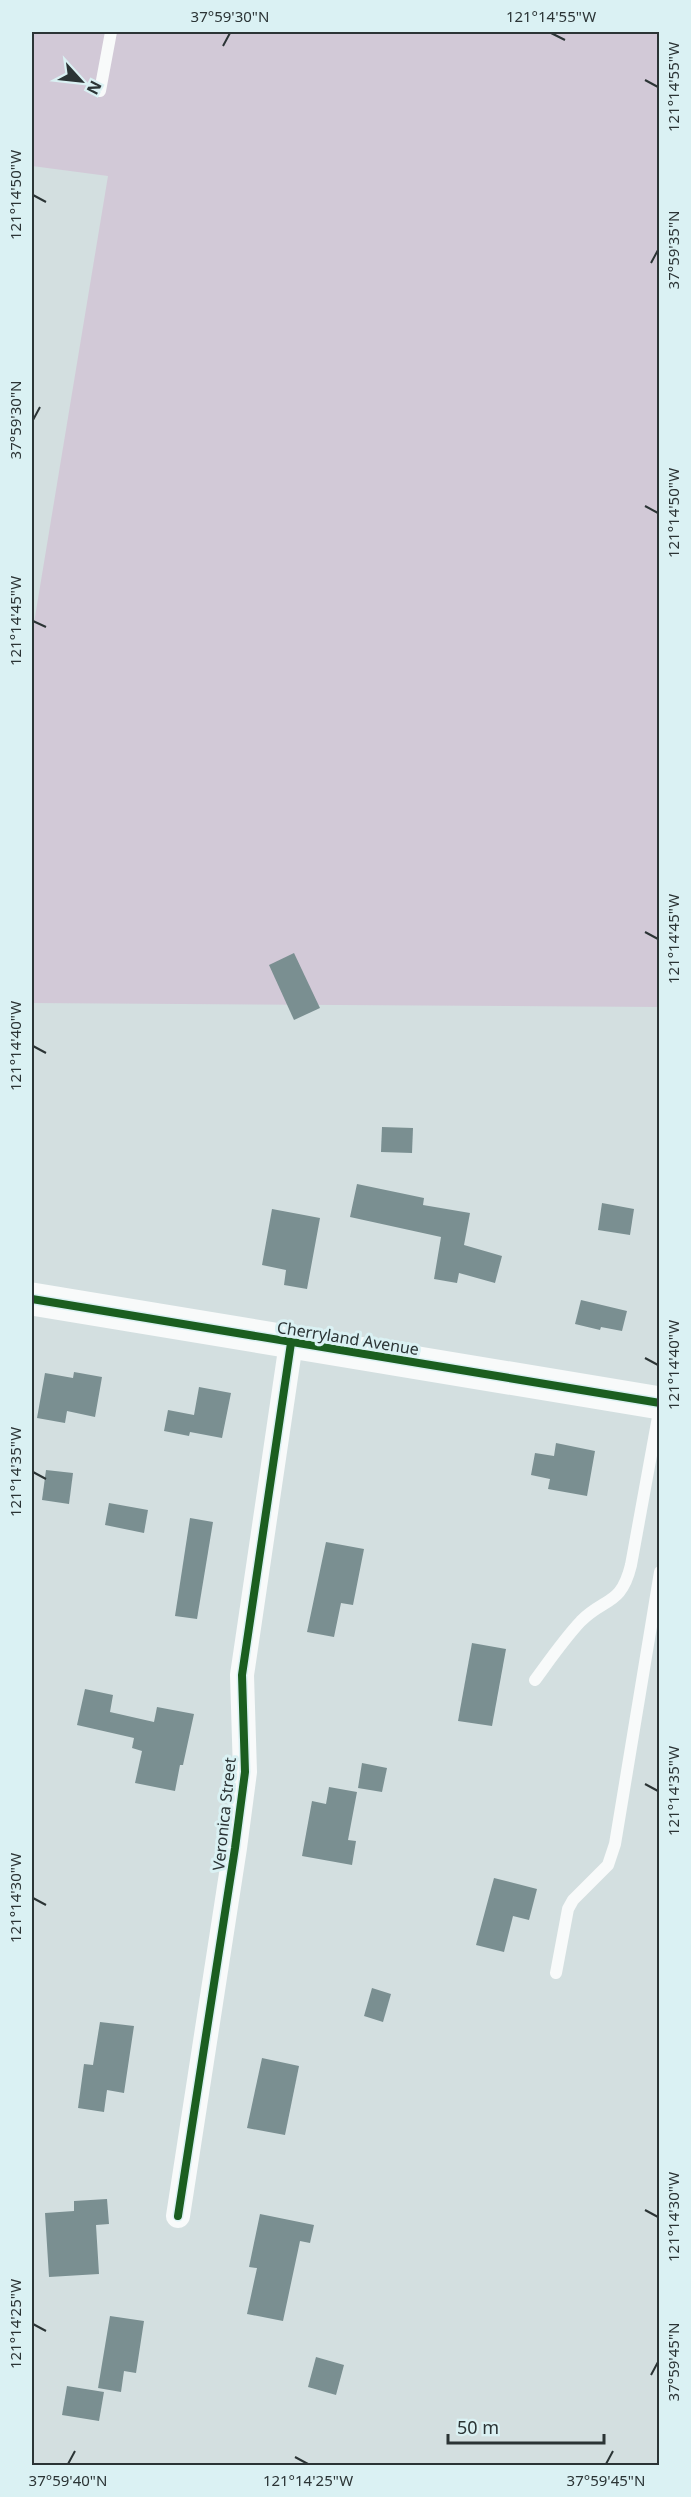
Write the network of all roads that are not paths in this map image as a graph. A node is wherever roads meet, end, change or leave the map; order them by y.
1 (111, 32) edge
2 (100, 91) dead end
3 (32, 1299) edge
4 (291, 1343) junction
5 (660, 1404) edge
6 (660, 1572) edge
7 (535, 1680) dead end
8 (556, 1973) dead end
9 (178, 2216) dead end

1 - 2 lane
3 - 4 street, Cherryland Avenue
4 - 5 street, Cherryland Avenue
4 - 9 street, Veronica Street
5 - 7 lane
6 - 8 lane

